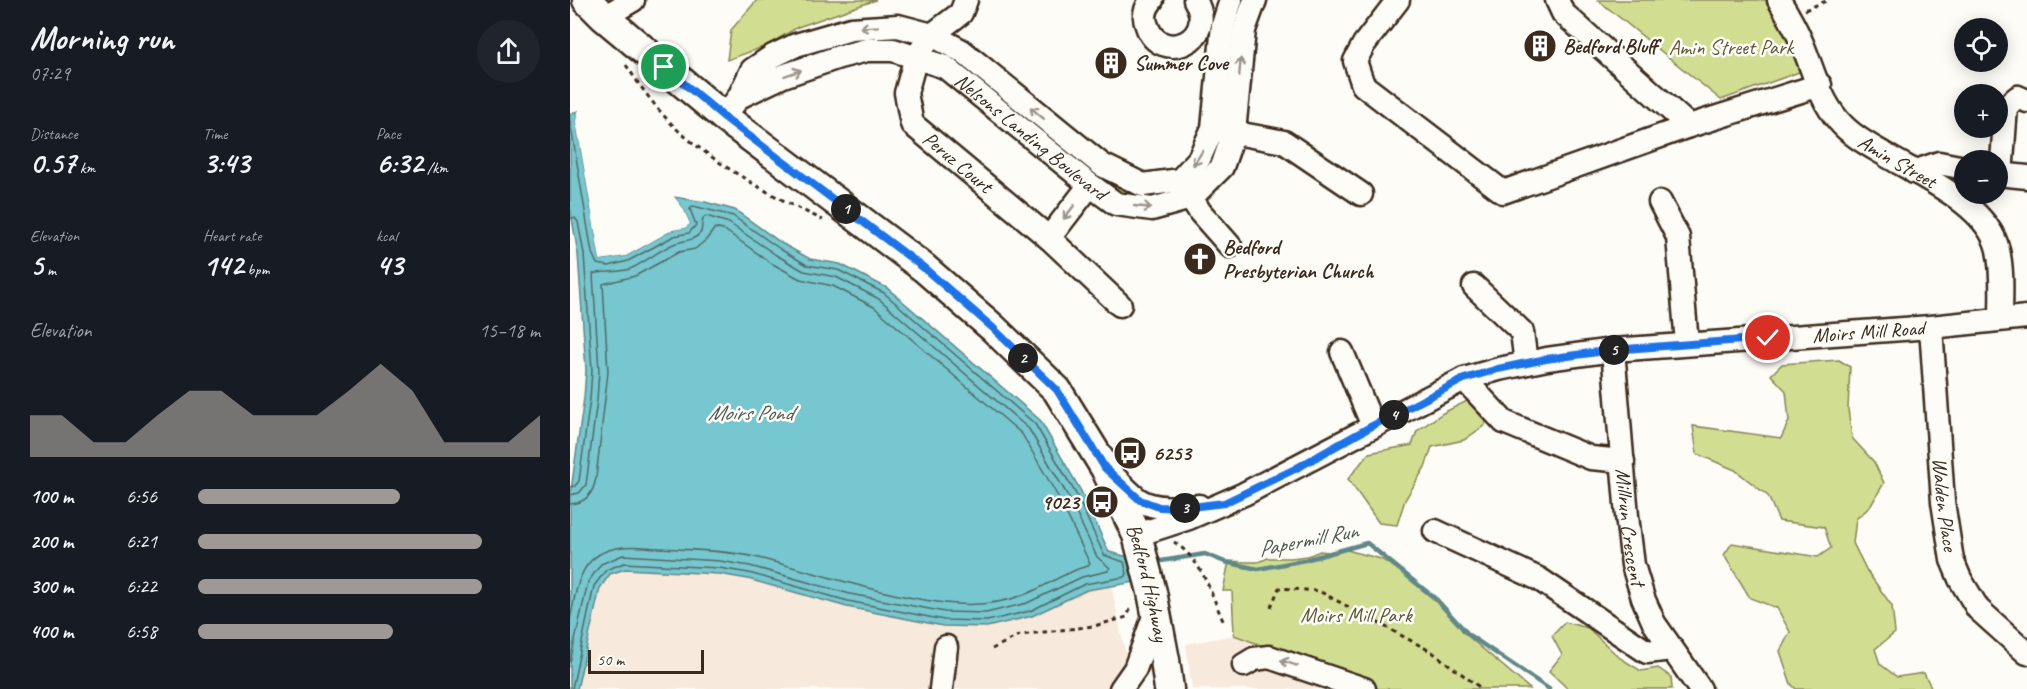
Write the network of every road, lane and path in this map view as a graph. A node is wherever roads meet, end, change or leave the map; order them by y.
1 (633, 0) edge
2 (966, 0) edge
3 (1152, 0) edge
4 (1232, 0) edge
5 (1255, 0) edge
6 (1398, 0) edge
7 (1557, 0) edge
8 (1828, 0) edge
9 (595, 9) edge
10 (1784, 9) edge
11 (1216, 18) edge
12 (932, 35) junction
13 (916, 57) junction
14 (1820, 86) junction
15 (2027, 101) edge
16 (731, 107) junction
17 (1689, 126) junction
18 (1224, 130) junction
19 (2002, 150) edge
20 (1954, 166) edge
21 (1914, 172) junction
22 (2008, 175) edge
23 (2027, 177) edge
24 (1090, 185) junction
25 (1185, 189) junction
26 (1360, 194) dead end
27 (1660, 202) dead end
28 (1049, 238) junction
29 (1230, 246) dead end
30 (1474, 286) dead end
31 (1120, 305) dead end
32 (2027, 317) edge
33 (2001, 319) junction
34 (1931, 327) junction
35 (1687, 344) junction
36 (1613, 350) junction
37 (1342, 352) dead end
38 (1526, 363) junction
39 (1464, 379) junction
40 (1372, 426) junction
41 (1623, 461) junction
42 (1105, 468) junction
43 (1224, 503) junction
44 (1435, 531) dead end
45 (1138, 544) junction
46 (1188, 552) dead end
47 (1146, 602) junction
48 (1271, 607) dead end
49 (1224, 623) dead end
50 (946, 647) dead end
51 (992, 649) dead end
52 (1671, 650) junction
53 (2027, 653) edge
54 (1244, 665) dead end
55 (941, 689) edge
56 (1121, 689) edge
57 (1168, 689) edge
58 (1364, 689) edge
59 (1482, 689) edge
60 (1700, 689) edge

1 - 9 street
2 - 12 street, Peruz Court
3 - 11 street
4 - 11 street
5 - 11 street
6 - 17 street
7 - 17 street
8 - 10 path
9 - 16 main road, Bedford Highway
10 - 14 street, Amin Street
11 - 18 street
12 - 13 street, Peruz Court
12 -> 16 street, Nelsons Landing Boulevard
25 -> 12 street, Nelsons Landing Boulevard
16 -> 13 street, Nelsons Landing Boulevard
13 - 24 street, Nelsons Landing Boulevard
13 - 28 street, Peruz Court
14 - 17 street
14 - 21 street, Amin Street
15 - 19 street
16 - 42 main road, Bedford Highway
18 - 25 street
18 - 26 street
20 - 21 street
21 - 33 street, Amin Street
22 - 23 street
24 -> 25 street, Nelsons Landing Boulevard
24 -> 28 street
25 - 29 street
27 - 35 street
28 - 31 street, Peruz Court
30 - 38 street
32 - 33 street, Moirs Mill Road
33 - 34 street, Moirs Mill Road
34 - 35 street, Moirs Mill Road
34 - 53 street, Walden Place
35 - 36 street, Moirs Mill Road
36 - 38 street, Moirs Mill Road
36 - 41 street, Millrun Crescent
37 - 40 street
38 - 39 street, Moirs Mill Road
39 - 40 street, Moirs Mill Road
39 - 41 street
40 - 43 street, Moirs Mill Road
41 - 52 street, Millrun Crescent
42 - 43 street
42 - 45 main road, Bedford Highway
43 - 45 street, Moirs Mill Road
44 - 52 street
45 - 47 main road, Bedford Highway
46 - 49 path
47 - 51 path
47 - 56 street
47 - 57 main road, Bedford Highway
48 - 59 path
50 - 55 street
52 - 60 street, Millrun Crescent
58 -> 54 street

